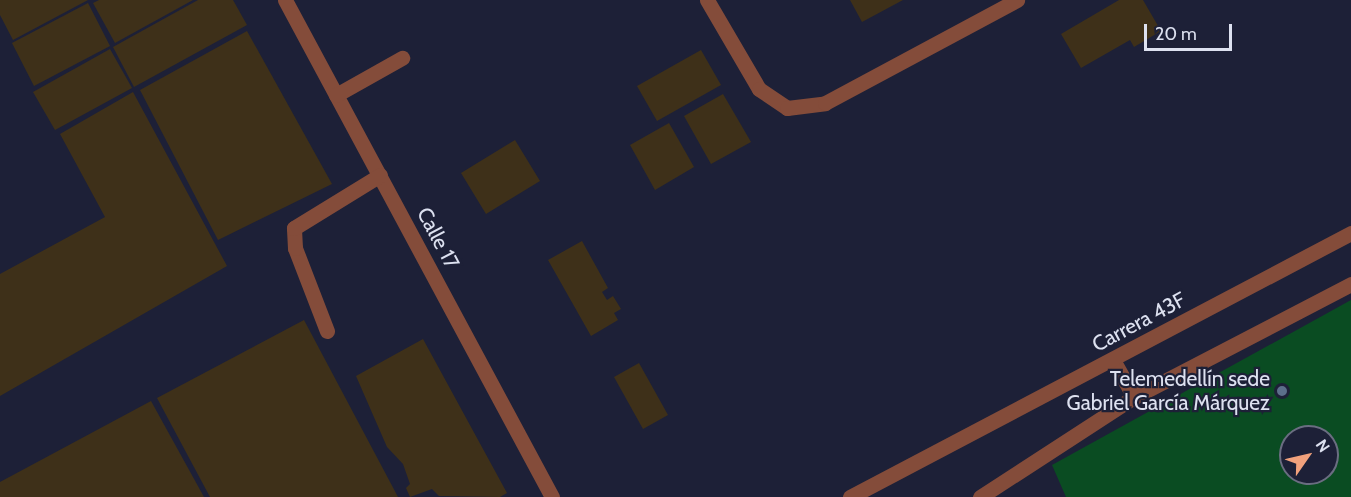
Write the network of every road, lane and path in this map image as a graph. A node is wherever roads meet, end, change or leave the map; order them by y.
1 (285, 0) edge
2 (707, 0) edge
3 (1017, 0) edge
4 (402, 58) dead end
5 (336, 95) junction
6 (380, 175) junction
7 (1351, 233) edge
8 (1351, 284) edge
9 (327, 331) dead end
10 (1113, 360) junction
11 (1134, 397) junction
12 (552, 497) edge
13 (850, 497) edge
14 (980, 497) edge

1 - 5 street, Calle 17
2 - 3 street
4 - 5 street
5 - 6 street, Calle 17
6 - 9 street
6 - 12 street, Calle 17
7 - 10 street, Carrera 43F
8 - 11 street
10 - 11 street
10 - 13 street, Carrera 43F
11 - 14 street

